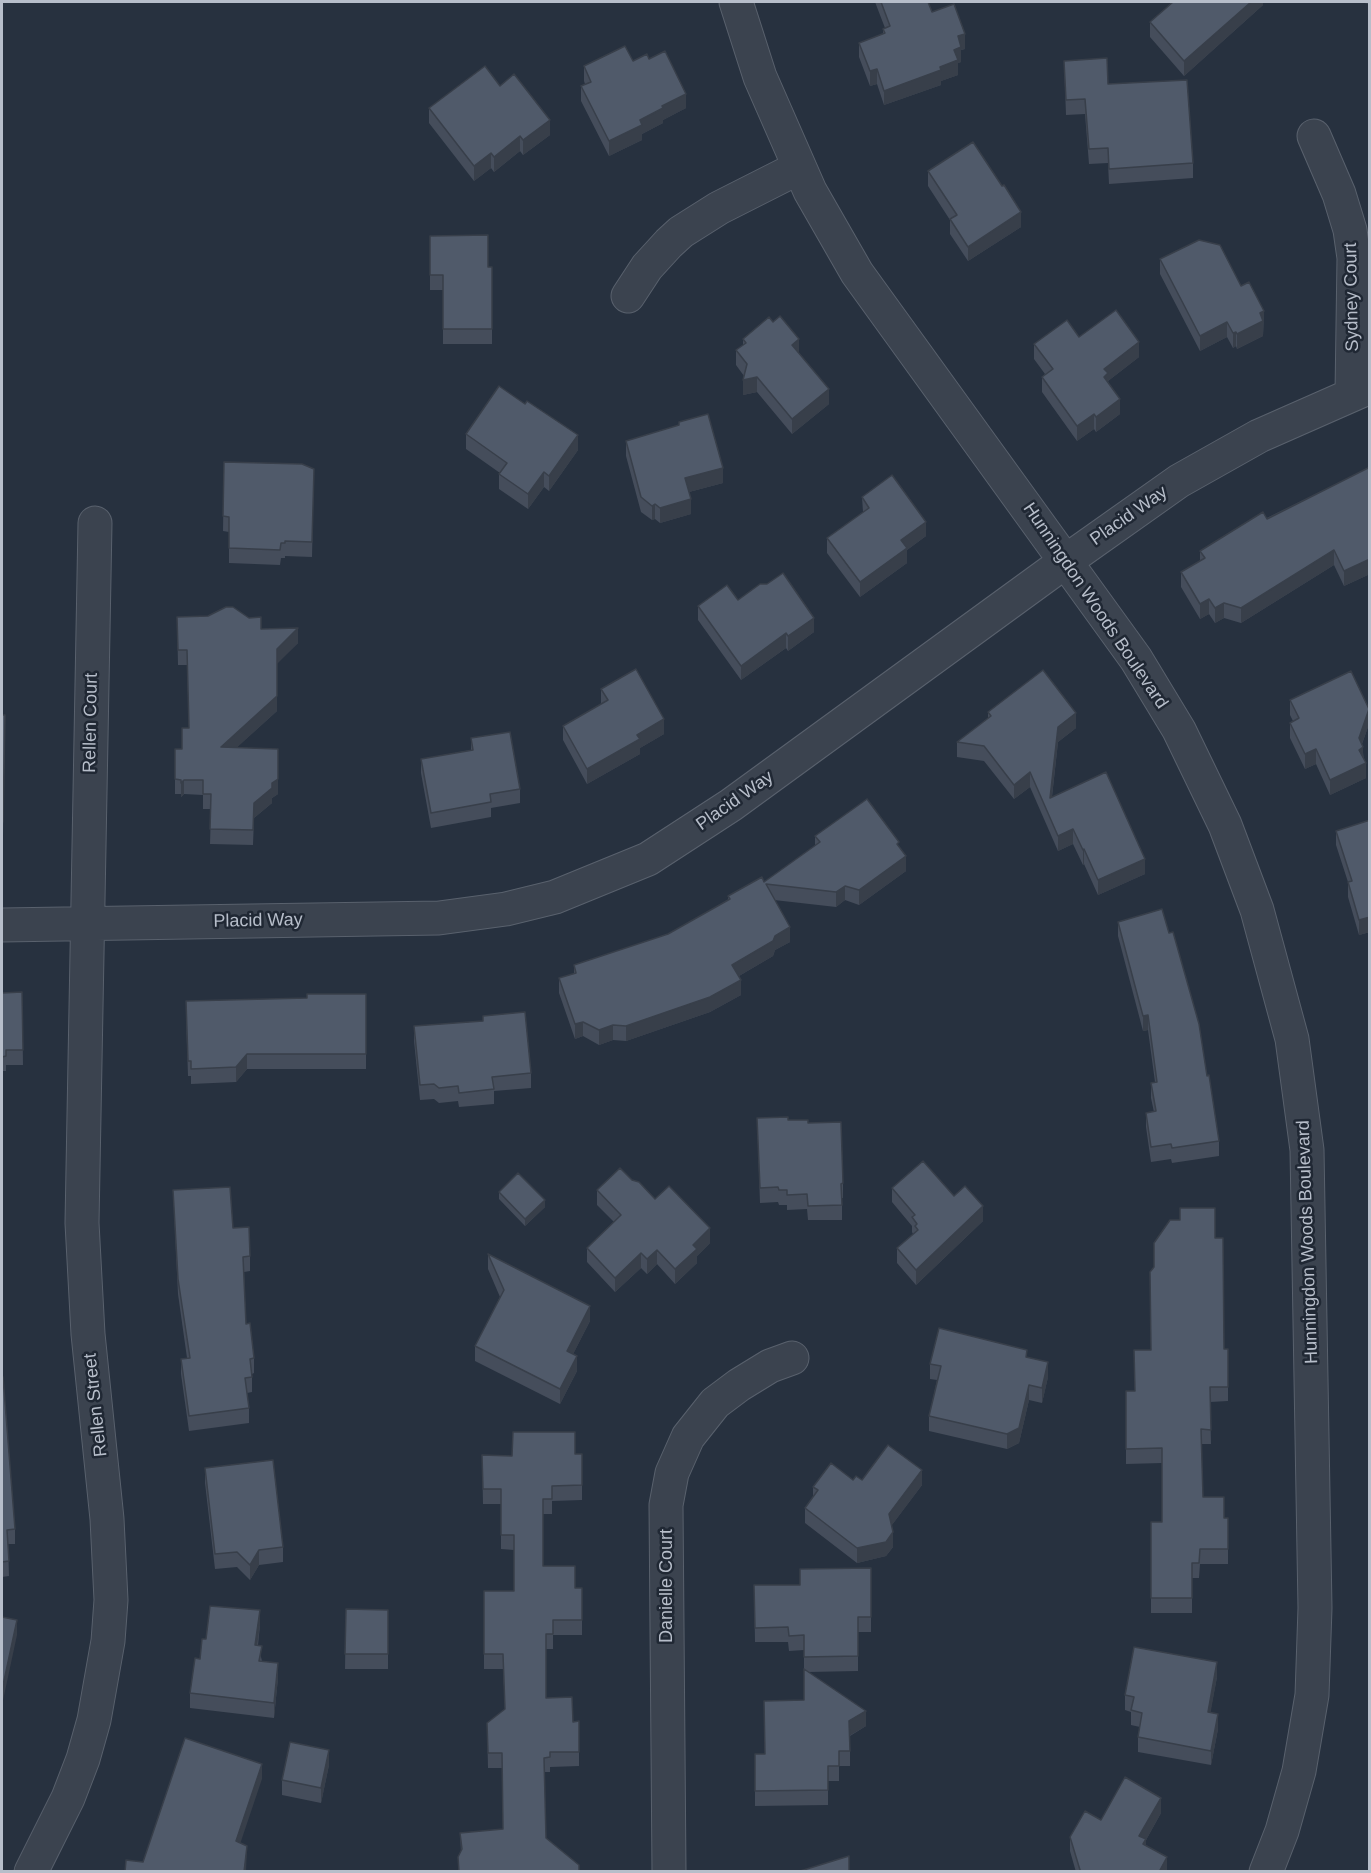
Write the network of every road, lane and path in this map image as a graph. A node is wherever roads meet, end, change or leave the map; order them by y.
1 (736, 2) edge
2 (1314, 136) dead end
3 (798, 168) junction
4 (628, 296) dead end
5 (1361, 390) edge
6 (95, 523) dead end
7 (1066, 561) junction
8 (87, 924) junction
9 (2, 925) edge
10 (792, 1358) dead end
11 (31, 1872) edge
12 (669, 1872) edge
13 (1266, 1872) edge

1 - 3 street, Hunningdon Woods Boulevard
2 - 5 street, Sydney Court
3 - 4 street
3 - 7 street, Hunningdon Woods Boulevard
5 - 7 street, Placid Way
6 - 8 street, Rellen Court
7 - 8 street, Placid Way
7 - 13 street, Hunningdon Woods Boulevard
8 - 9 street, Placid Way
8 - 11 street, Rellen Street
10 - 12 street, Danielle Court

